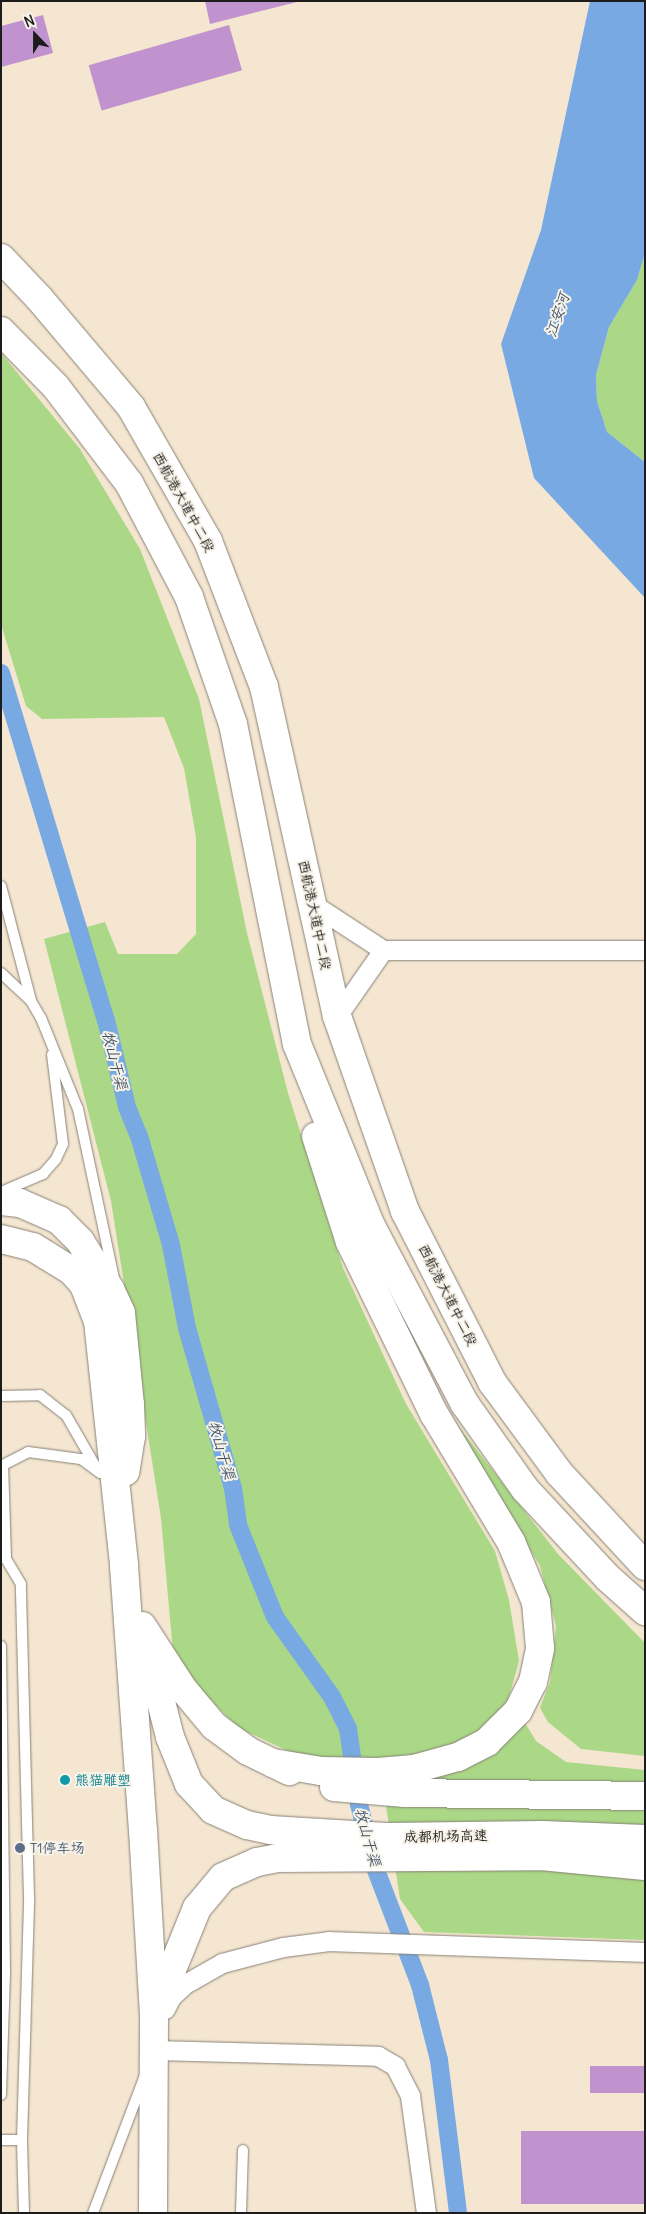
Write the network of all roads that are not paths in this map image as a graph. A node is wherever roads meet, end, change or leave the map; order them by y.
1 (1, 258) edge
2 (1, 331) edge
3 (1, 886) edge
4 (311, 903) junction
5 (383, 950) junction
6 (645, 950) edge
7 (1, 973) edge
8 (32, 1001) junction
9 (337, 1016) junction
10 (51, 1044) junction
11 (297, 1044) junction
12 (1, 1192) edge
13 (1, 1201) edge
14 (1, 1239) edge
15 (110, 1317) junction
16 (1, 1396) edge
17 (100, 1473) junction
18 (120, 1524) junction
19 (645, 1566) edge
20 (645, 1611) edge
21 (142, 1626) junction
22 (1, 1646) edge
23 (273, 1763) junction
24 (645, 1796) edge
25 (2, 1798) edge
26 (645, 1839) edge
27 (645, 1866) edge
28 (3, 1900) edge
29 (640, 1954) edge
30 (154, 2032) junction
31 (1, 2094) edge
32 (1, 2140) edge
33 (22, 2140) junction
34 (243, 2150) dead end
35 (24, 2213) edge
36 (93, 2213) edge
37 (153, 2213) edge
38 (241, 2213) edge
39 (426, 2213) edge

1 - 4 main road, 西航港大道中二段
2 - 11 main road
3 - 8 lane
4 - 5 street
4 - 9 main road, 西航港大道中二段
5 - 6 street
5 - 9 street
7 - 8 lane
8 - 10 lane
9 - 19 main road, 西航港大道中二段
10 - 12 lane
10 - 15 lane
11 - 20 main road
11 - 23 main road
13 - 15 main road
14 - 15 main road
15 - 18 main road
16 - 17 lane
17 - 18 lane
17 - 33 lane
18 - 21 main road, 成都机场高速
18 - 30 main road
21 - 23 main road
21 - 26 main road, 成都机场高速
22 - 25 lane
23 - 24 main road
25 - 28 lane
27 - 30 main road, 成都机场高速
28 - 31 lane
29 - 30 street
30 - 36 lane
30 - 37 main road
30 - 39 street
32 - 33 lane
33 - 35 lane
34 - 38 lane

